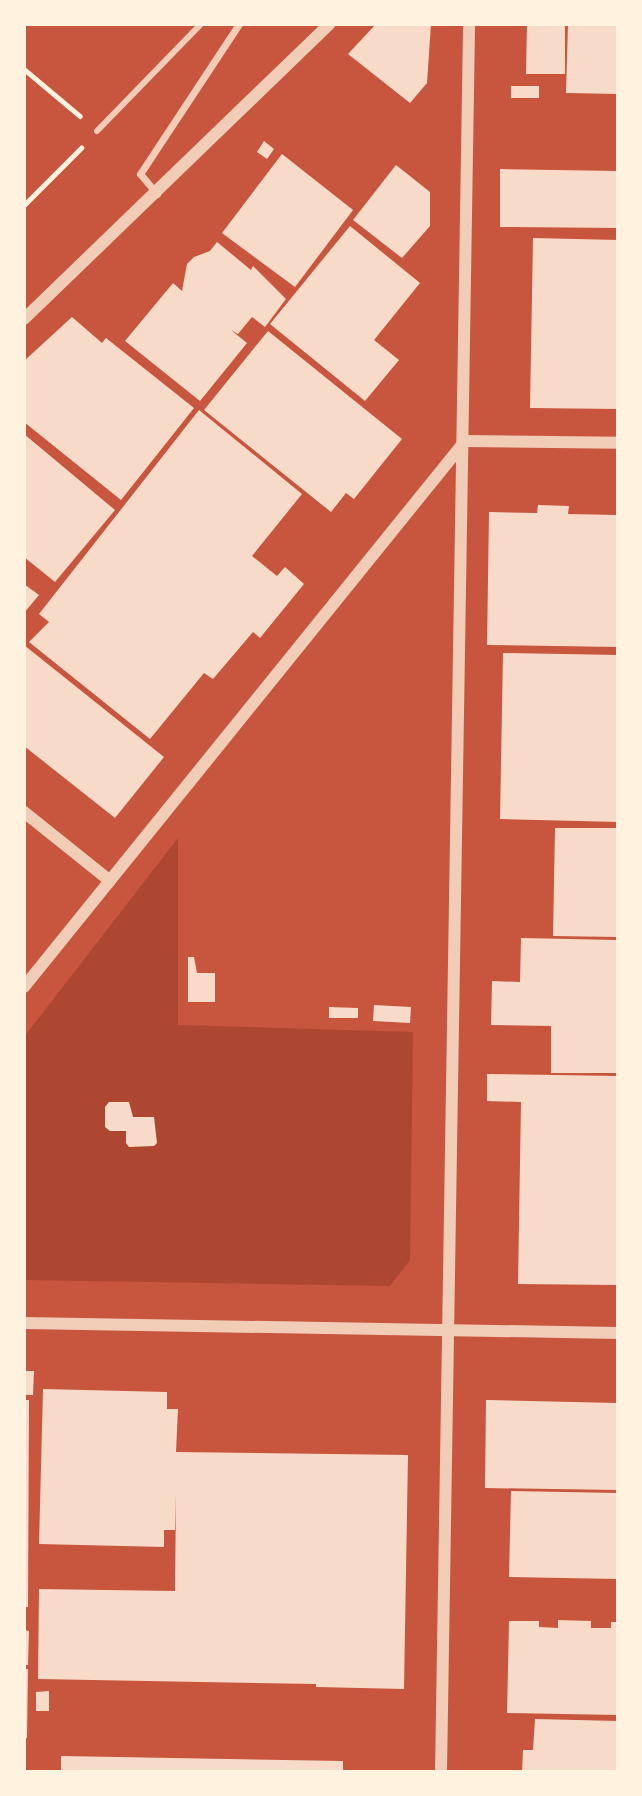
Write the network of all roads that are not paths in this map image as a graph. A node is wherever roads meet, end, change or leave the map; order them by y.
1 (201, 24) edge
2 (239, 24) edge
3 (330, 24) edge
4 (469, 24) edge
5 (97, 131) road end
6 (157, 194) junction
7 (24, 319) edge
8 (618, 443) edge
9 (462, 444) junction
10 (24, 812) edge
11 (110, 881) junction
12 (24, 987) edge
13 (24, 1323) edge
14 (449, 1330) junction
15 (618, 1333) edge
16 (442, 1772) edge

1 - 5 street
2 - 6 street
3 - 6 street
4 - 9 street
6 - 7 street
8 - 9 street
9 - 11 street
9 - 14 street
10 - 11 street
11 - 12 street
13 - 14 street
14 - 15 street
14 - 16 street

